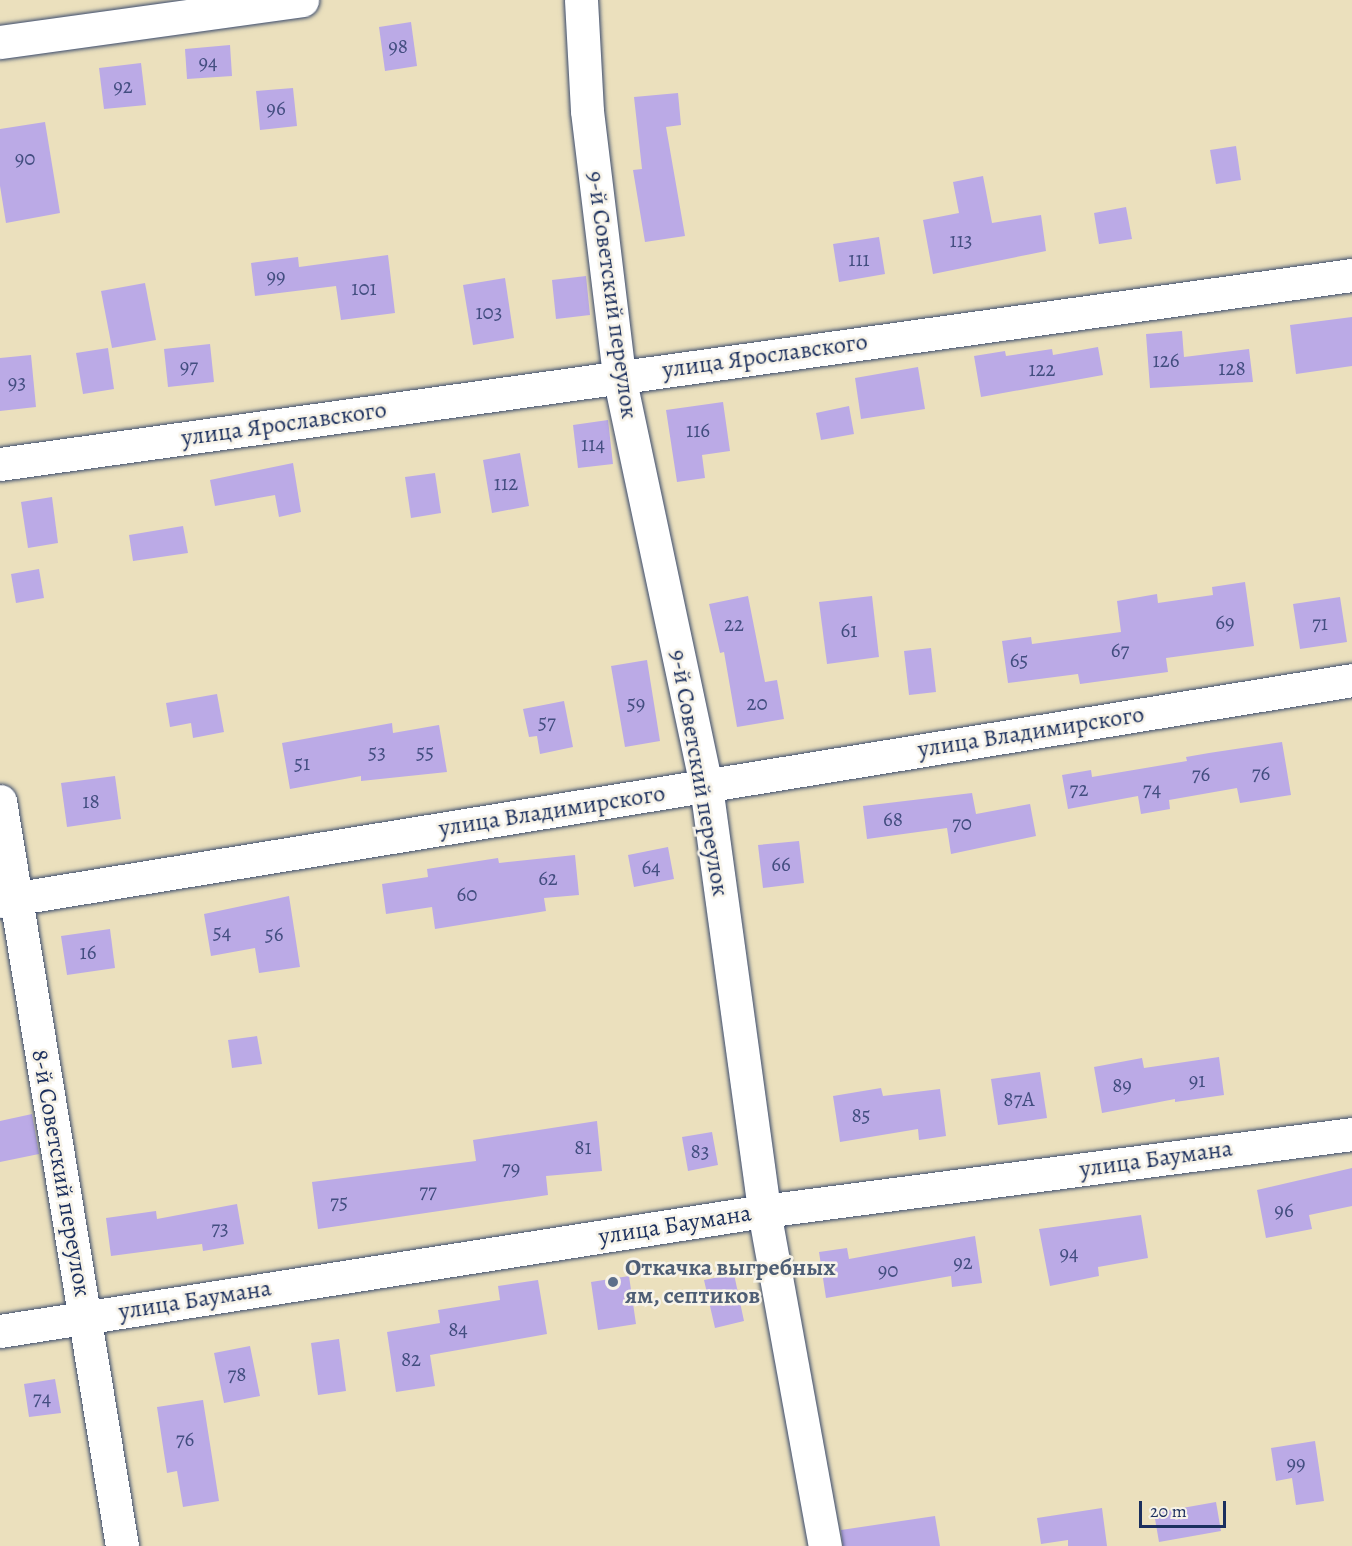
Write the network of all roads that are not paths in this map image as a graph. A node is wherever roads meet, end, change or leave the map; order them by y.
1 (302, 0) edge
2 (580, 0) edge
3 (0, 42) edge
4 (1352, 275) edge
5 (619, 376) junction
6 (0, 464) edge
7 (1352, 680) edge
8 (706, 786) junction
9 (0, 801) edge
10 (7, 899) edge
11 (1352, 1134) edge
12 (764, 1211) junction
13 (86, 1317) junction
14 (0, 1331) edge
15 (122, 1546) edge
16 (825, 1546) edge

1 - 3 street
2 - 5 street, 9-й Советский переулок
4 - 5 street, улица Ярославского
5 - 6 street, улица Ярославского
5 - 8 street, 9-й Советский переулок
7 - 8 street, улица Владимирского
8 - 10 street, улица Владимирского
8 - 12 street, 9-й Советский переулок
9 - 10 street, 8-й Советский переулок
10 - 13 street, 8-й Советский переулок
11 - 12 street, улица Баумана
12 - 13 street, улица Баумана
12 - 16 street, 9-й Советский переулок
13 - 14 street, улица Баумана
13 - 15 street, 8-й Советский переулок

